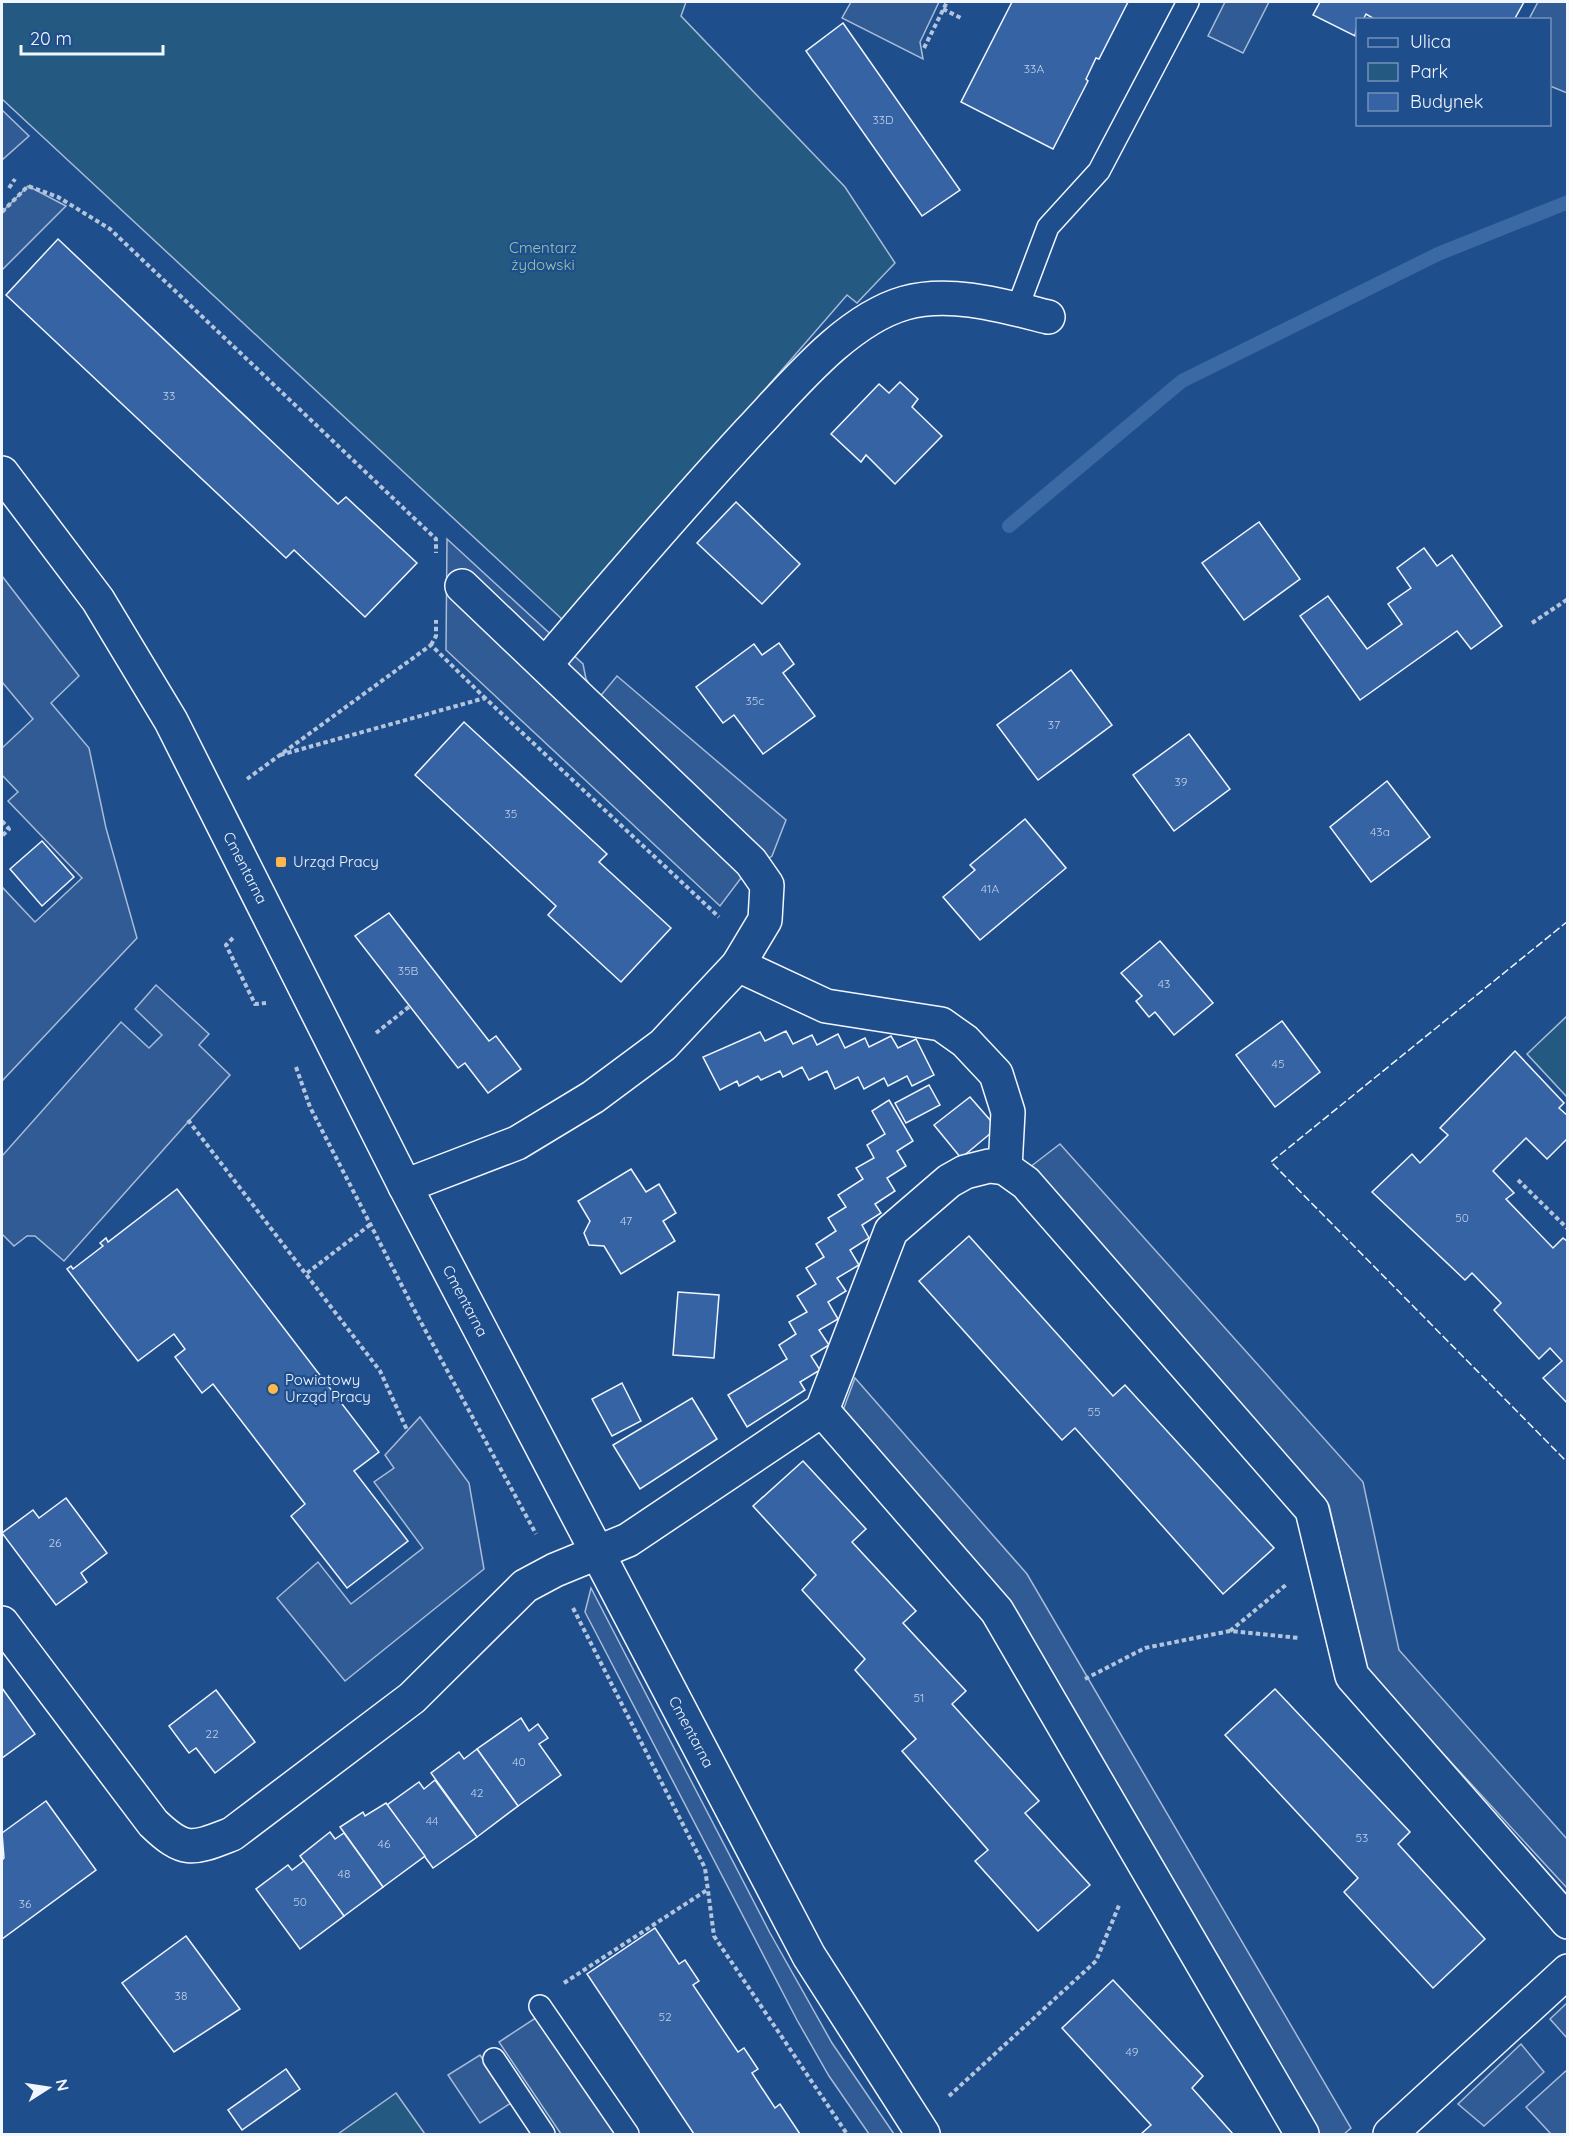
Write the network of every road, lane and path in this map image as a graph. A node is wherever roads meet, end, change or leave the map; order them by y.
1 (947, 2) edge
2 (1188, 2) edge
3 (943, 9) junction
4 (963, 19) dead end
5 (924, 48) dead end
6 (15, 179) dead end
7 (9, 188) dead end
8 (2, 212) edge
9 (1017, 309) junction
10 (1048, 317) dead end
11 (2, 473) edge
12 (436, 560) dead end
13 (462, 586) dead end
14 (1568, 599) edge
15 (436, 614) dead end
16 (1532, 623) dead end
17 (431, 645) junction
18 (545, 665) junction
19 (485, 698) junction
20 (280, 754) junction
21 (245, 780) dead end
22 (2, 821) edge
23 (2, 836) edge
24 (724, 921) dead end
25 (738, 965) junction
26 (410, 1006) dead end
27 (374, 1034) dead end
28 (188, 1120) dead end
29 (1005, 1168) junction
30 (1518, 1180) dead end
31 (405, 1186) junction
32 (370, 1224) dead end
33 (1568, 1229) edge
34 (307, 1273) junction
35 (417, 1315) dead end
36 (822, 1410) junction
37 (407, 1430) dead end
38 (599, 1552) junction
39 (555, 1570) junction
40 (1290, 1581) dead end
41 (2, 1623) edge
42 (1230, 1631) junction
43 (1304, 1639) dead end
44 (1084, 1679) dead end
45 (707, 1890) junction
46 (1121, 1900) dead end
47 (1568, 1922) edge
48 (1568, 1971) edge
49 (558, 1987) dead end
50 (540, 2006) dead end
51 (494, 2060) dead end
52 (943, 2101) dead end
53 (544, 2134) edge
54 (628, 2134) edge
55 (847, 2134) edge
56 (923, 2134) edge
57 (1302, 2134) edge
58 (1390, 2134) edge

1 - 3 path
2 - 9 lane
3 - 4 path
3 - 5 path
6 - 7 path
8 - 12 path
9 - 10 street
9 - 18 street
11 - 31 street, Cmentarna
13 - 18 street
14 - 16 path
15 - 17 path
17 - 19 path
17 - 20 path
18 - 25 street
19 - 20 path
19 - 24 path
20 - 21 path
22 - 23 path
25 - 29 street
25 - 31 street
26 - 27 path
28 - 34 path
29 - 36 street
29 - 47 street
30 - 33 path
31 - 38 street, Cmentarna
32 - 34 path
34 - 37 path
35 - 39 path
36 - 38 street
36 - 57 street
38 - 39 street
38 - 56 street, Cmentarna
39 - 41 street
39 - 45 path
40 - 42 path
42 - 43 path
42 - 44 path
45 - 49 path
45 - 55 path
46 - 52 path
48 - 58 street
50 - 54 lane
51 - 53 lane

